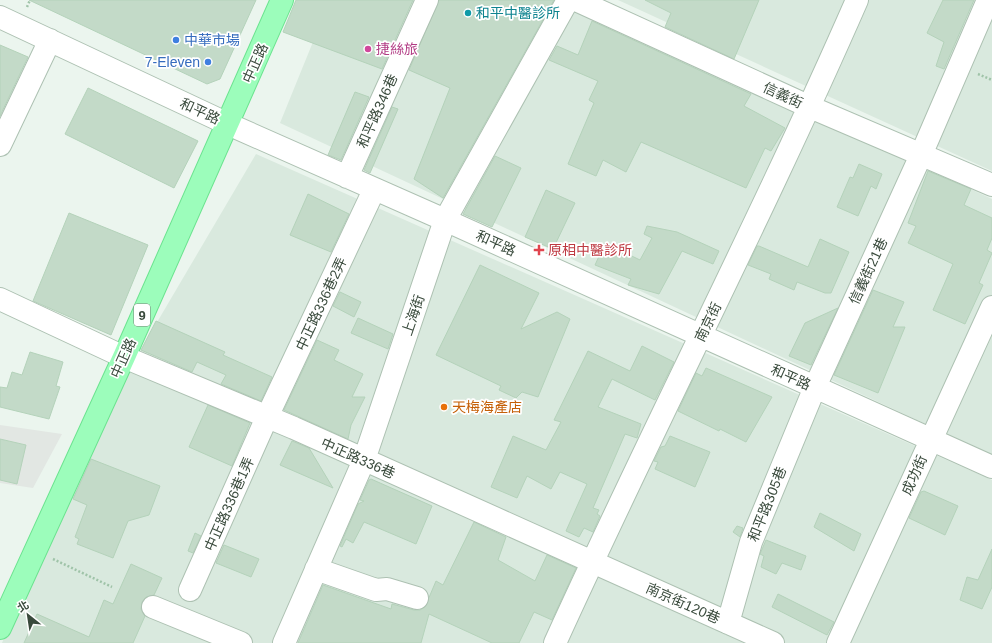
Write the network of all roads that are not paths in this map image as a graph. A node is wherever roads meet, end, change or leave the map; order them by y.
1 (282, 0) edge
2 (427, 0) edge
3 (568, 0) edge
4 (576, 0) edge
5 (857, 0) edge
6 (988, 0) edge
7 (0, 17) edge
8 (50, 40) junction
9 (810, 107) junction
10 (228, 124) junction
11 (0, 145) edge
12 (921, 155) junction
13 (346, 177) junction
14 (992, 185) edge
15 (374, 190) junction
16 (445, 220) junction
17 (0, 299) edge
18 (992, 307) edge
19 (702, 336) junction
20 (124, 357) junction
21 (815, 387) junction
22 (267, 417) junction
23 (930, 439) junction
24 (364, 460) junction
25 (992, 467) edge
26 (592, 562) junction
27 (316, 569) junction
28 (190, 590) dead end
29 (417, 598) dead end
30 (153, 607) dead end
31 (728, 623) junction
32 (0, 628) edge
33 (241, 643) edge
34 (284, 643) edge
35 (555, 643) edge
36 (773, 643) edge
37 (838, 643) edge

1 - 10 main road, 中正路 / 9
2 - 13 street, 和平路346巷
3 - 16 street, 上海街
4 - 9 street, 信義街
5 - 9 street, 南京街
6 - 12 street, 信義街21巷
7 - 8 street, 和平路
8 - 10 street, 和平路
8 - 11 street
9 - 12 street, 信義街
9 - 19 street, 南京街
10 - 13 street, 和平路
10 - 20 main road, 中正路 / 9
12 - 14 street, 信義街
12 - 21 street, 信義街21巷
13 - 15 street, 和平路
15 - 16 street, 和平路
15 - 22 street, 中正路336巷2弄
16 - 19 street, 和平路
16 - 24 street, 上海街
17 - 20 street, 中正路336巷
18 - 23 street, 成功街
19 - 21 street, 和平路
19 - 26 street, 南京街
20 - 22 street, 中正路336巷
20 - 32 main road, 中正路 / 9
21 - 23 street, 和平路
21 - 31 street, 和平路305巷
22 - 24 street, 中正路336巷
22 - 28 street, 中正路336巷1弄
23 - 25 street, 和平路
23 - 37 street, 成功街
24 - 26 street, 中正路336巷
24 - 27 street, 上海街
26 - 31 street, 南京街120巷
26 - 35 street, 南京街
27 - 29 street
27 - 34 street, 上海街
30 - 33 street
31 - 36 street, 南京街120巷

